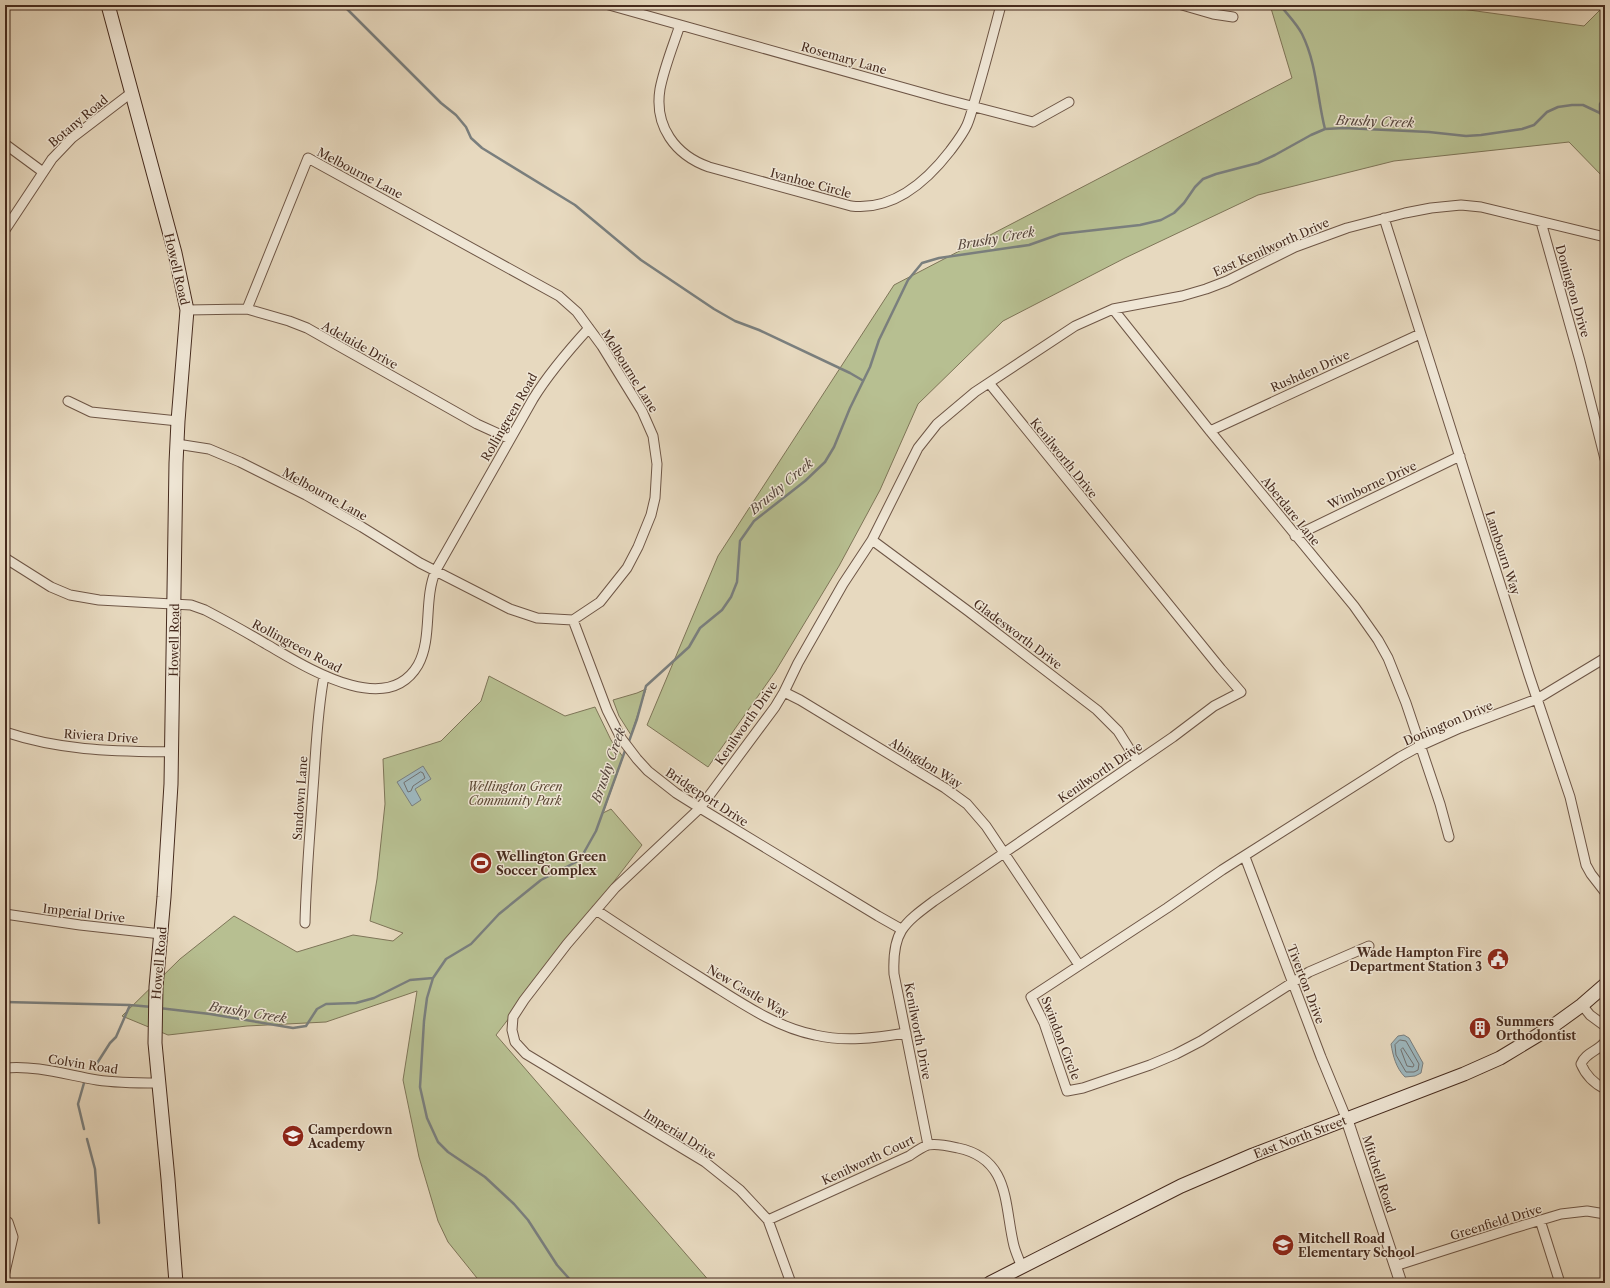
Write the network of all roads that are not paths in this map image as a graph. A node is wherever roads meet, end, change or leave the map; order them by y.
1 (108, 5) edge
2 (609, 5) edge
3 (1001, 5) edge
4 (1182, 5) edge
5 (1233, 17) dead end
6 (680, 25) junction
7 (131, 93) junction
8 (1069, 102) dead end
9 (973, 107) junction
10 (5, 144) edge
11 (43, 172) junction
12 (1384, 218) junction
13 (1541, 222) junction
14 (5, 230) edge
15 (1605, 237) edge
16 (247, 309) junction
17 (187, 310) junction
18 (1112, 310) junction
19 (589, 328) junction
20 (1420, 334) junction
21 (989, 383) junction
22 (68, 401) dead end
23 (178, 421) junction
24 (1210, 431) junction
25 (510, 439) junction
26 (177, 444) junction
27 (1460, 456) junction
28 (1605, 459) edge
29 (1295, 536) junction
30 (872, 540) junction
31 (5, 558) edge
32 (436, 570) junction
33 (174, 604) junction
34 (573, 620) junction
35 (1605, 658) edge
36 (324, 676) junction
37 (784, 692) junction
38 (1537, 699) junction
39 (5, 732) edge
40 (1420, 746) junction
41 (172, 752) junction
42 (1137, 761) junction
43 (700, 808) junction
44 (1449, 837) dead end
45 (1004, 852) junction
46 (1244, 856) junction
47 (1605, 892) edge
48 (596, 910) junction
49 (5, 914) edge
50 (305, 923) dead end
51 (901, 929) junction
52 (161, 934) junction
53 (1370, 946) dead end
54 (1079, 965) junction
55 (1293, 982) junction
56 (1605, 985) edge
57 (1582, 1005) junction
58 (1605, 1026) edge
59 (906, 1033) junction
60 (516, 1042) joint
61 (1605, 1042) edge
62 (5, 1068) edge
63 (158, 1083) junction
64 (1605, 1089) edge
65 (1347, 1120) junction
66 (928, 1145) junction
67 (1605, 1214) edge
68 (768, 1220) junction
69 (1540, 1220) junction
70 (5, 1221) edge
71 (1395, 1266) junction
72 (1022, 1267) junction
73 (5, 1272) edge
74 (176, 1283) edge
75 (791, 1283) edge
76 (990, 1283) edge
77 (1401, 1283) edge
78 (1560, 1283) edge

1 - 7 main road, Howell Road
2 - 6 street, Rosemary Lane
3 - 9 street, Ivanhoe Circle
4 - 5 street
6 - 9 street, Rosemary Lane
6 - 9 street, Ivanhoe Circle
7 - 11 street, Botany Road
7 - 17 main road, Howell Road
8 - 9 street, Rosemary Lane
10 - 11 street
11 - 14 street, Botany Road
12 - 13 street, East Kenilworth Drive
12 - 18 street, East Kenilworth Drive
12 - 20 street, Lambourn Way
13 - 15 street, East Kenilworth Drive
13 - 28 street, Donington Drive
16 - 17 street, Adelaide Drive
16 - 19 street, Melbourne Lane
16 - 25 street, Adelaide Drive
17 - 23 main road, Howell Road
18 - 21 street, East Kenilworth Drive
18 - 24 street, Aberdare Lane
19 - 25 street, Rollingreen Road
19 - 34 street, Melbourne Lane
20 - 24 street, Rushden Drive
20 - 27 street, Lambourn Way
21 - 30 street, Kenilworth Drive
21 - 42 street, Kenilworth Drive
22 - 23 street
23 - 26 main road, Howell Road
24 - 29 street, Aberdare Lane
25 - 32 street, Rollingreen Road
26 - 32 street, Melbourne Lane
26 - 33 main road, Howell Road
27 - 29 street, Wimborne Drive
27 - 38 street, Lambourn Way
29 - 40 street, Aberdare Lane
30 - 37 street, Kenilworth Drive
30 - 42 street, Gladesworth Drive
31 - 33 street, Rollingreen Road
32 - 34 street, Melbourne Lane
32 - 36 street, Rollingreen Road
33 - 36 street, Rollingreen Road
33 - 41 main road, Howell Road
34 - 43 street, Bridgeport Drive
35 - 38 street, Donington Drive
36 - 50 street, Sandown Lane
37 - 43 street, Kenilworth Drive
37 - 45 street, Abingdon Way
38 - 40 street, Donington Drive
38 - 47 street, Lambourn Way
39 - 41 street, Riviera Drive
40 - 44 street, Aberdare Lane
40 - 46 street, Donington Drive
41 - 52 main road, Howell Road
42 - 45 street, Kenilworth Drive
43 - 48 street, Kenilworth Drive
43 - 51 street, Bridgeport Drive
45 - 51 street, Kenilworth Drive
45 - 54 street, Abingdon Way
46 - 54 street, Swindon Circle
46 - 55 street, Tiverton Drive
48 - 59 street, New Castle Way
48 - 60 street, Kenilworth Drive
49 - 52 street, Imperial Drive
51 - 59 street, Kenilworth Drive
52 - 63 main road, Howell Road
53 - 55 street
54 - 55 street, Swindon Circle
55 - 65 street, Tiverton Drive
56 - 57 main road, East North Street
57 - 58 street
57 - 65 main road, East North Street
59 - 66 street, Kenilworth Drive
60 - 68 street, Imperial Drive
61 - 64 street
62 - 63 street, Colvin Road
63 - 74 main road, Howell Road
65 - 71 street, Mitchell Road
65 - 72 main road, East North Street
66 - 68 street, Kenilworth Court
66 - 72 street, Kenilworth Court
67 - 69 street, Greenfield Drive
68 - 75 street, Imperial Drive
69 - 71 street, Greenfield Drive
69 - 78 street
70 - 73 street
71 - 77 street, Mitchell Road
72 - 76 main road, East North Street

